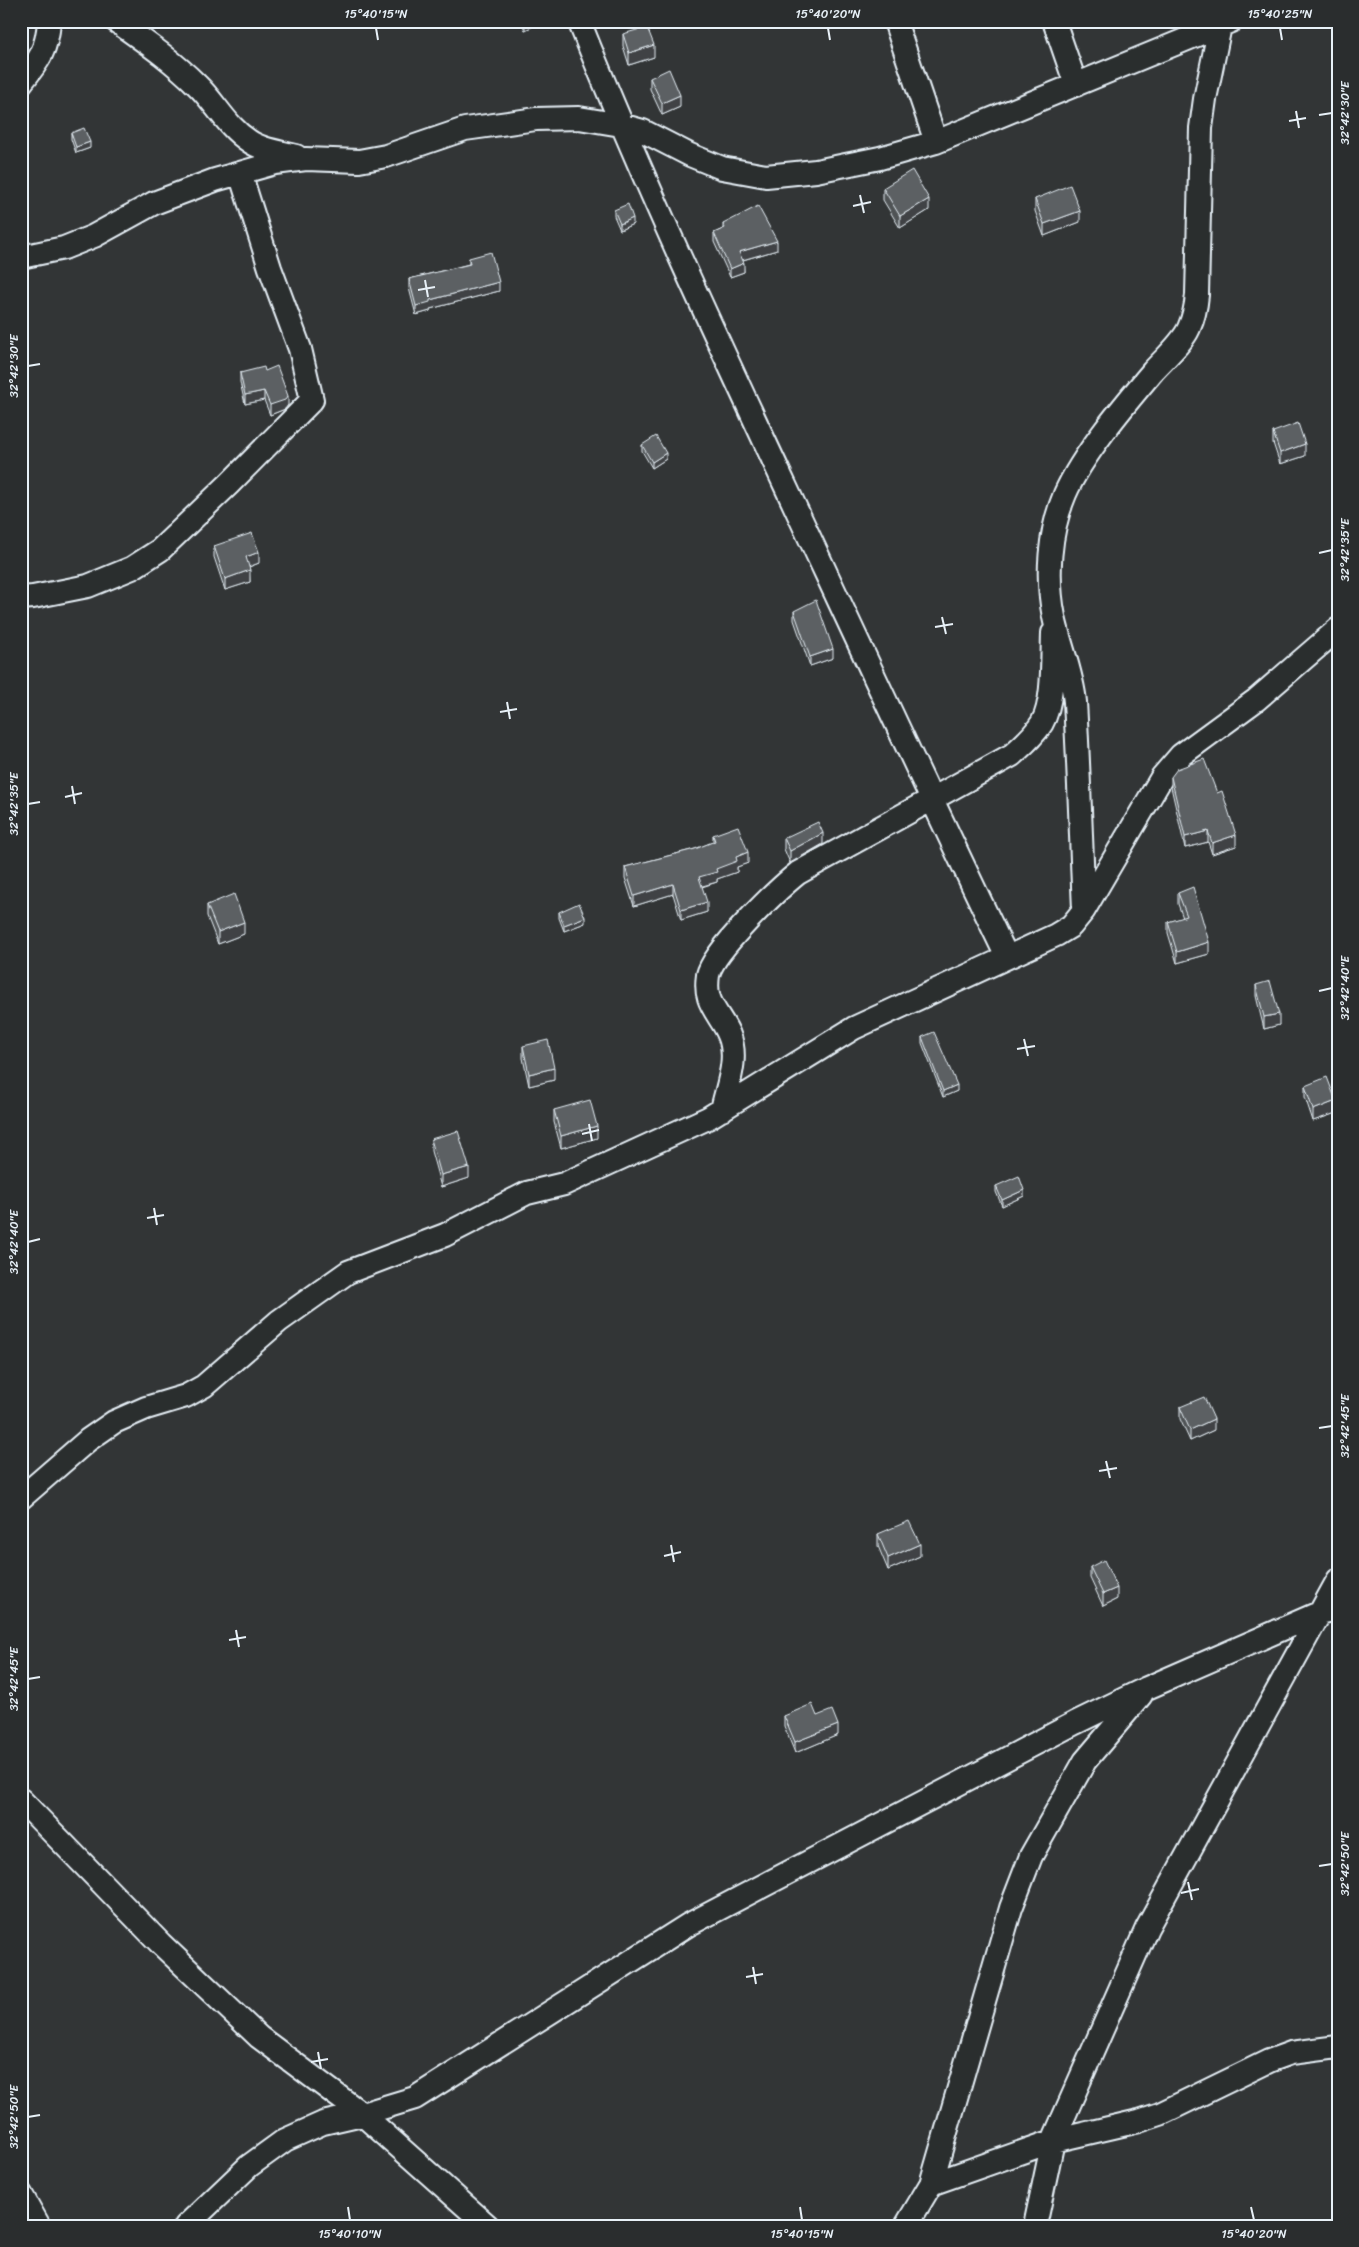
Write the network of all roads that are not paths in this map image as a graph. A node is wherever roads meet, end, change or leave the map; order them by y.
1 (49, 21) edge
2 (116, 21) edge
3 (578, 21) edge
4 (896, 21) edge
5 (1054, 21) edge
6 (1224, 23) edge
7 (21, 83) edge
8 (1076, 85) junction
9 (621, 125) junction
10 (936, 142) junction
11 (306, 159) junction
12 (240, 173) junction
13 (21, 256) edge
14 (21, 598) edge
15 (1054, 618) junction
16 (1338, 629) edge
17 (931, 801) junction
18 (1084, 910) junction
19 (1008, 958) junction
20 (722, 1110) junction
21 (21, 1498) edge
22 (1338, 1580) edge
23 (1329, 1611) edge
24 (1147, 1688) junction
25 (21, 1800) edge
26 (1338, 2047) edge
27 (362, 2114) junction
28 (1052, 2141) junction
29 (931, 2184) junction
30 (21, 2194) edge
31 (39, 2226) edge
32 (186, 2226) edge
33 (488, 2226) edge
34 (906, 2226) edge
35 (1035, 2226) edge

1 - 7 street
2 - 11 street
3 - 9 street
4 - 10 street
5 - 8 street
6 - 8 street
6 - 15 street
8 - 10 street
9 - 10 street
9 - 11 street
9 - 17 street
11 - 12 street
12 - 13 street
12 - 14 street
15 - 17 street
15 - 18 street
16 - 18 street
17 - 19 street
17 - 20 street
18 - 19 street
19 - 20 street
20 - 21 street
22 - 23 street
23 - 24 street
23 - 28 street
24 - 27 street
24 - 29 street
25 - 27 street
26 - 28 street
27 - 32 street
27 - 33 street
28 - 29 street
28 - 35 street
29 - 34 street
30 - 31 street

